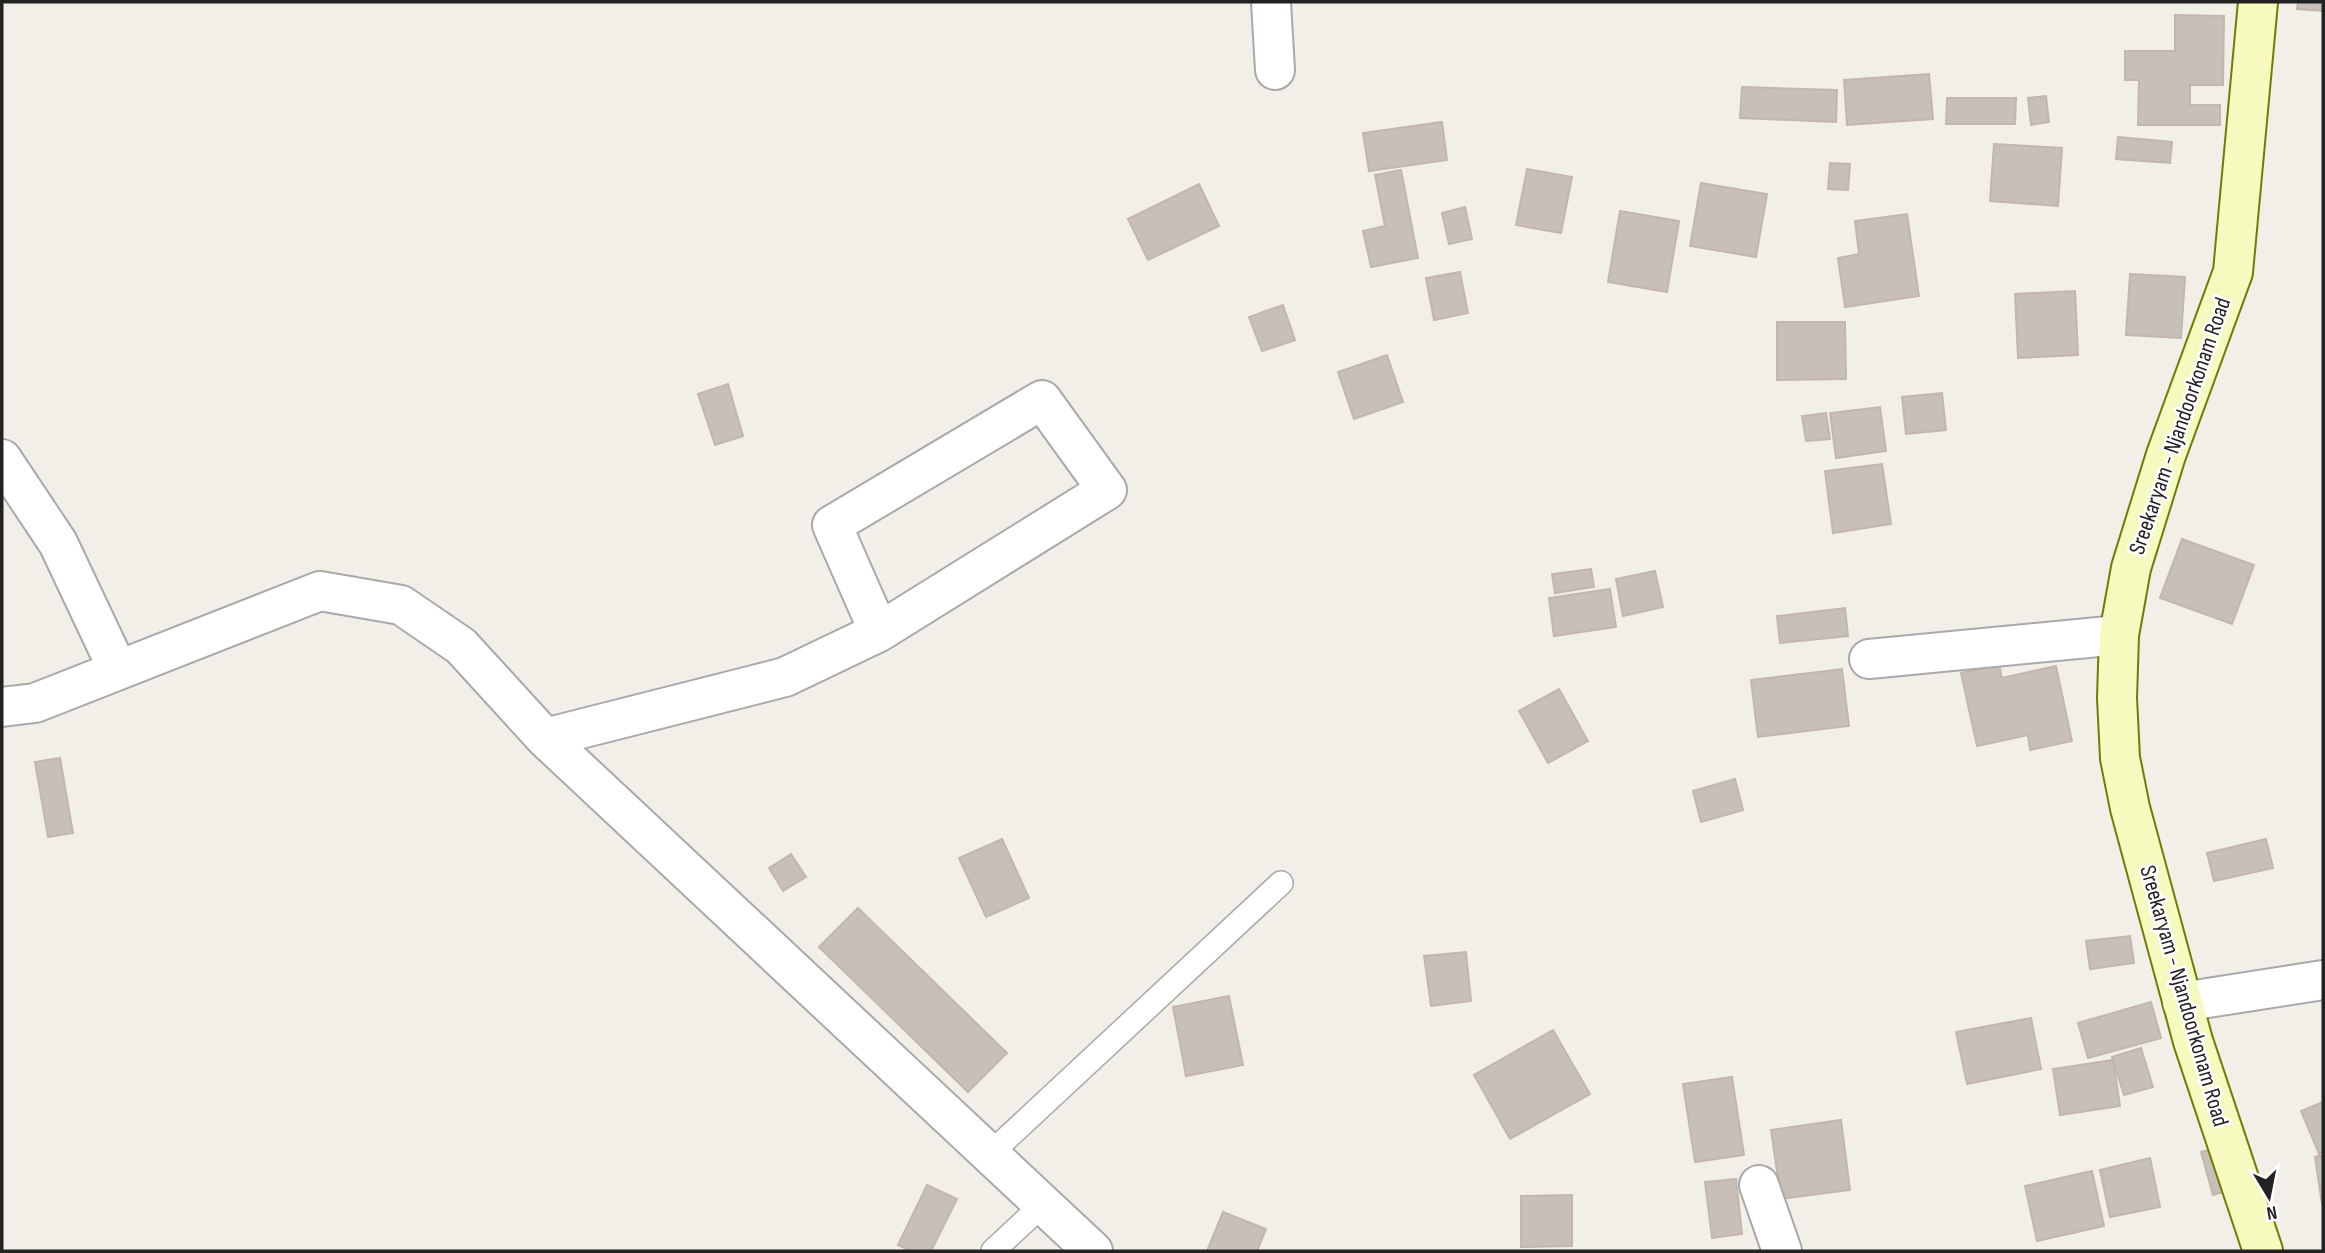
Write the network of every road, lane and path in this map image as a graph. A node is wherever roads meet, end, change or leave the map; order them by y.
1 (1271, 2) edge
2 (2258, 2) edge
3 (1275, 70) dead end
4 (2, 459) edge
5 (879, 632) junction
6 (2119, 635) junction
7 (1868, 659) dead end
8 (118, 670) junction
9 (2, 707) edge
10 (545, 738) junction
11 (1280, 883) dead end
12 (2323, 980) edge
13 (2182, 1002) junction
14 (990, 1153) junction
15 (1759, 1185) dead end
16 (1042, 1205) junction
17 (993, 1251) edge
18 (1093, 1251) edge
19 (1782, 1251) edge
20 (2263, 1251) edge

1 - 3 street
2 - 6 main road, Sreekaryam - Njandoorkonam Road
4 - 8 street
5 - 5 street
5 - 10 street
6 - 7 street
6 - 13 main road, Sreekaryam - Njandoorkonam Road
8 - 9 street
8 - 10 street
10 - 14 street
11 - 14 lane
12 - 13 street
13 - 20 main road, Sreekaryam - Njandoorkonam Road
14 - 16 street
15 - 19 street
16 - 17 lane
16 - 18 street

